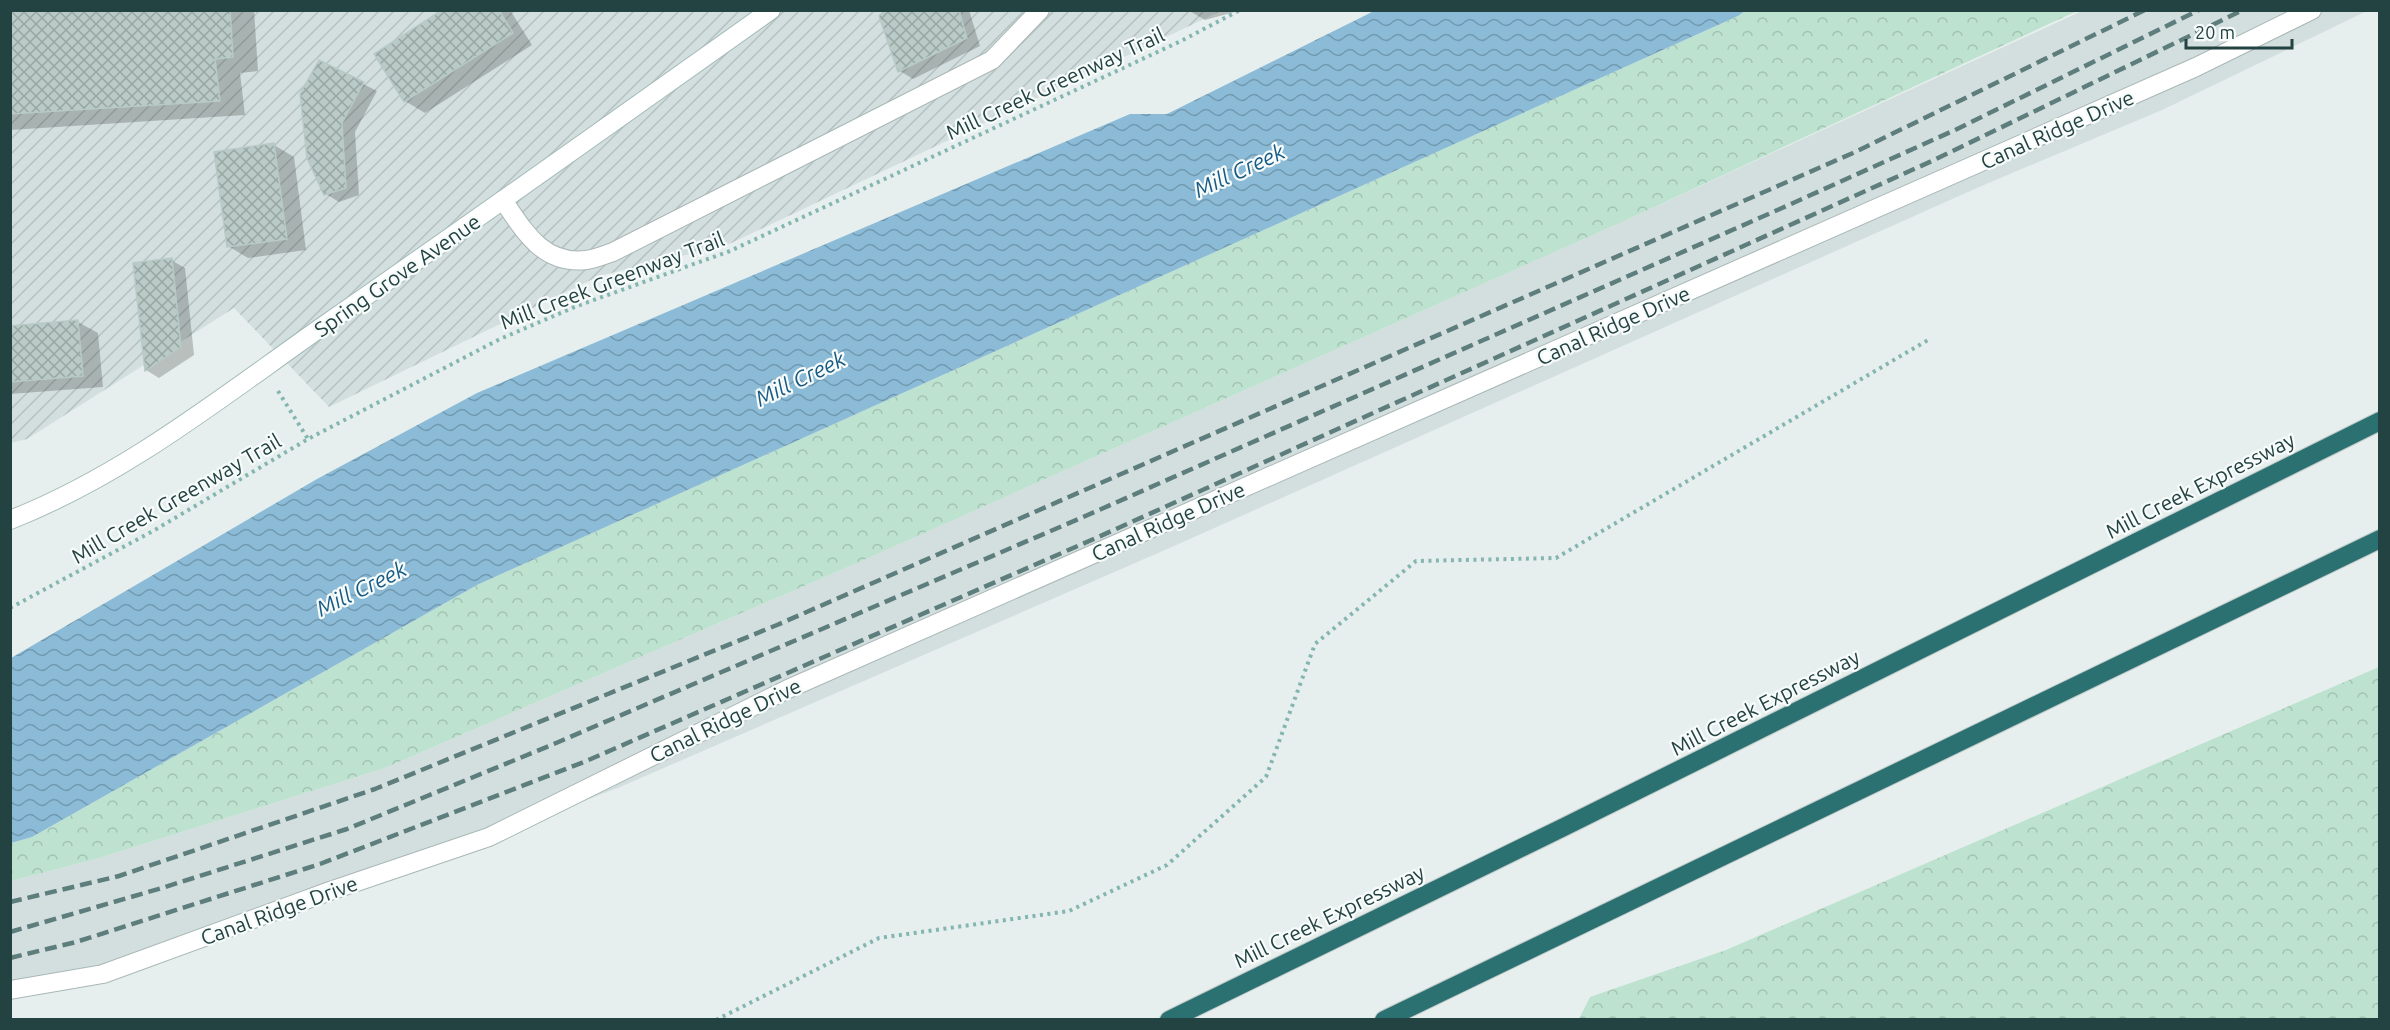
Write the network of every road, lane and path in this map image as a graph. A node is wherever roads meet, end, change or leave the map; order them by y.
1 (771, 10) edge
2 (1040, 10) edge
3 (1240, 10) edge
4 (2312, 10) edge
5 (503, 200) junction
6 (1928, 340) dead end
7 (263, 368) junction
8 (2379, 421) edge
9 (308, 439) junction
10 (10, 520) edge
11 (2379, 539) edge
12 (10, 608) edge
13 (10, 990) edge
14 (717, 1020) edge
15 (1169, 1020) edge
16 (1384, 1020) edge

1 - 5 main road, Spring Grove Avenue
2 - 5 main road
3 - 9 path, Mill Creek Greenway Trail
4 - 13 main road, Canal Ridge Drive
5 - 7 main road, Spring Grove Avenue
6 - 14 path
7 - 9 path
7 - 10 main road, Spring Grove Avenue
8 - 15 highway, Mill Creek Expressway
9 - 12 path, Mill Creek Greenway Trail
11 - 16 highway

